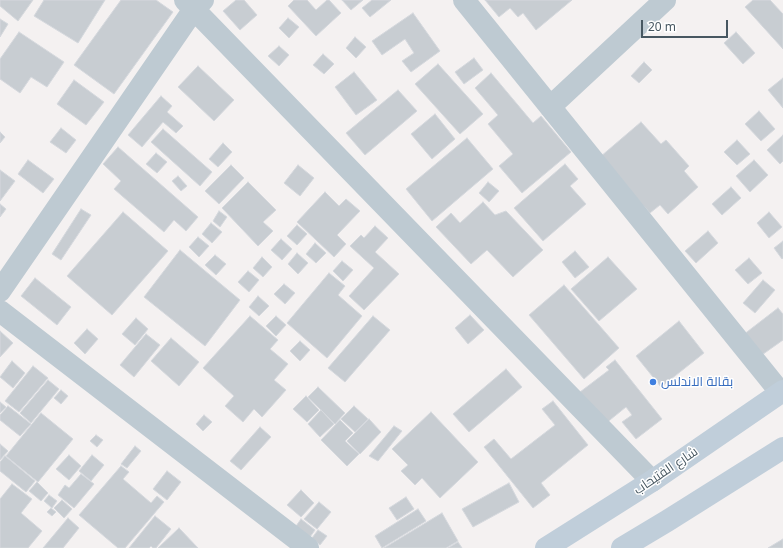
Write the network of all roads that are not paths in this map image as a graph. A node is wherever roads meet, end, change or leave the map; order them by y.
1 (464, 0) edge
2 (666, 0) edge
3 (194, 3) edge
4 (550, 107) junction
5 (0, 291) edge
6 (0, 311) edge
7 (782, 392) edge
8 (783, 448) edge
9 (652, 481) junction
10 (308, 548) edge
11 (546, 548) edge
12 (622, 548) edge

1 - 4 street
2 - 4 street
3 - 5 street
3 - 9 street
4 - 7 street
6 - 10 street
7 - 9 main road, شارع الفتيحاب
8 - 12 main road
9 - 11 main road, شارع الفتيحاب

